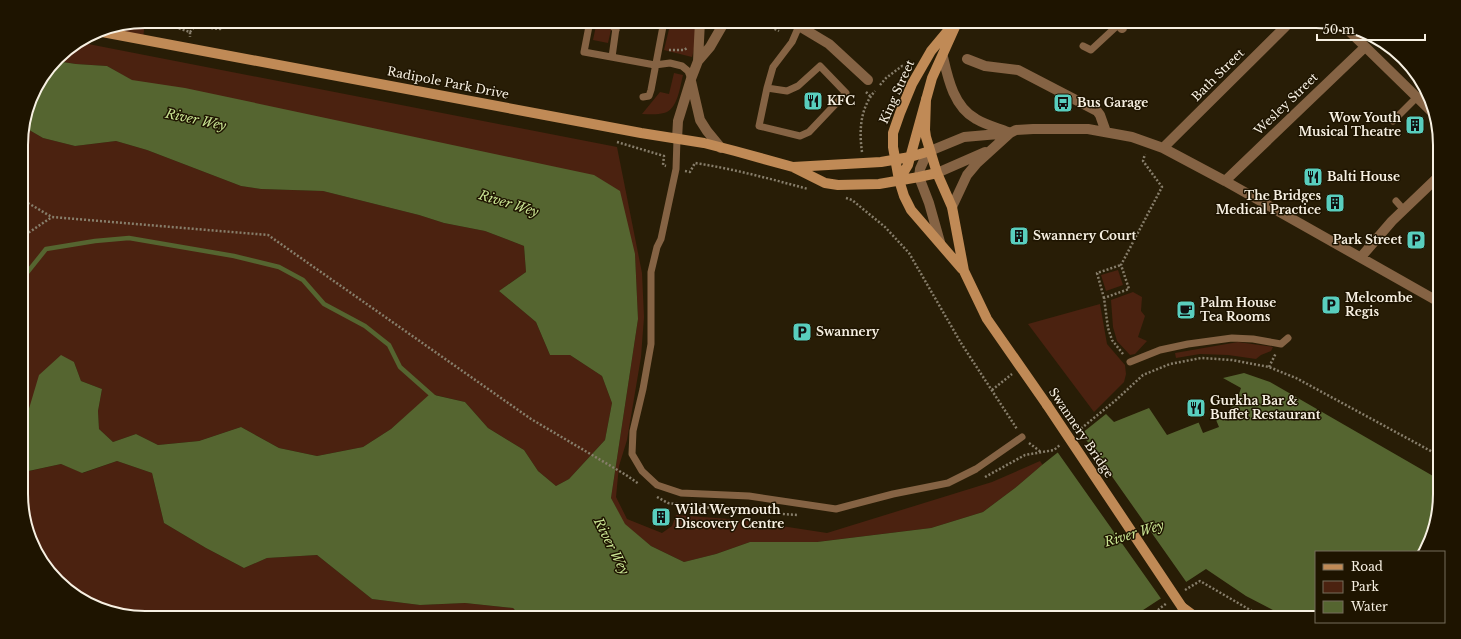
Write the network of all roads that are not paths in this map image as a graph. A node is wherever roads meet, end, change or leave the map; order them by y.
1 (589, 28) edge
2 (663, 28) edge
3 (700, 28) edge
4 (720, 28) edge
5 (798, 28) edge
6 (802, 28) edge
7 (951, 28) edge
8 (954, 28) edge
9 (1115, 28) edge
10 (1284, 28) edge
11 (616, 30) edge
12 (110, 33) edge
13 (1352, 34) edge
14 (1083, 46) dead end
15 (1365, 46) junction
16 (612, 57) junction
17 (943, 57) junction
18 (967, 59) dead end
19 (698, 61) junction
20 (655, 65) junction
21 (691, 79) junction
22 (868, 80) dead end
23 (767, 88) junction
24 (643, 97) dead end
25 (1416, 98) junction
26 (926, 100) junction
27 (1427, 107) edge
28 (1393, 121) dead end
29 (1106, 132) junction
30 (1010, 133) junction
31 (677, 139) junction
32 (721, 148) junction
33 (1163, 148) junction
34 (991, 150) junction
35 (930, 151) junction
36 (910, 157) junction
37 (894, 160) junction
38 (793, 167) junction
39 (937, 173) junction
40 (919, 177) junction
41 (899, 180) junction
42 (1225, 181) junction
43 (1433, 182) edge
44 (1396, 201) dead end
45 (952, 207) junction
46 (1404, 210) junction
47 (940, 242) junction
48 (1361, 257) junction
49 (964, 271) junction
50 (1433, 298) edge
51 (1288, 338) dead end
52 (1130, 362) road end
53 (1022, 437) road end
54 (1187, 611) edge

1 - 16 lane
2 - 20 lane
3 - 19 street
4 - 19 street
5 - 23 lane
6 - 22 street
7 - 37 street, King Street
8 - 17 street, King Street
9 - 14 lane
10 - 33 street, Bath Street
11 - 16 lane
12 - 31 street, Radipole Park Drive
13 - 15 street
15 - 25 street
15 - 42 street, Wesley Street
16 - 20 lane
17 - 26 street, King Street
17 - 30 street
18 - 29 street
19 - 21 street
20 - 21 lane
20 - 24 lane
21 - 31 street
21 - 32 street
23 - 23 lane
25 - 27 street
25 - 28 lane
26 - 35 street, King Street
26 - 36 street, King Street
29 - 30 street
29 - 33 street
30 - 34 street
30 - 35 street
31 - 32 street, Radipole Park Drive
31 - 53 lane
32 - 38 street, Radipole Park Drive
33 - 42 street
34 - 39 street
34 - 45 street
35 - 36 street
35 - 39 street, King Street
35 - 40 street
36 - 37 street
36 - 41 street, King Street
37 - 38 street
37 - 41 street, King Street
38 - 41 street
39 - 40 street
39 - 45 street, Swannery Bridge
40 - 41 street
40 - 47 street, Swannery Bridge
41 - 47 street, Swannery Bridge
42 - 48 street
43 - 46 street
44 - 46 lane
45 - 49 street, Swannery Bridge
46 - 48 street
47 - 49 street, Swannery Bridge
48 - 50 street
49 - 54 street, Swannery Bridge, bridge
51 - 52 lane

